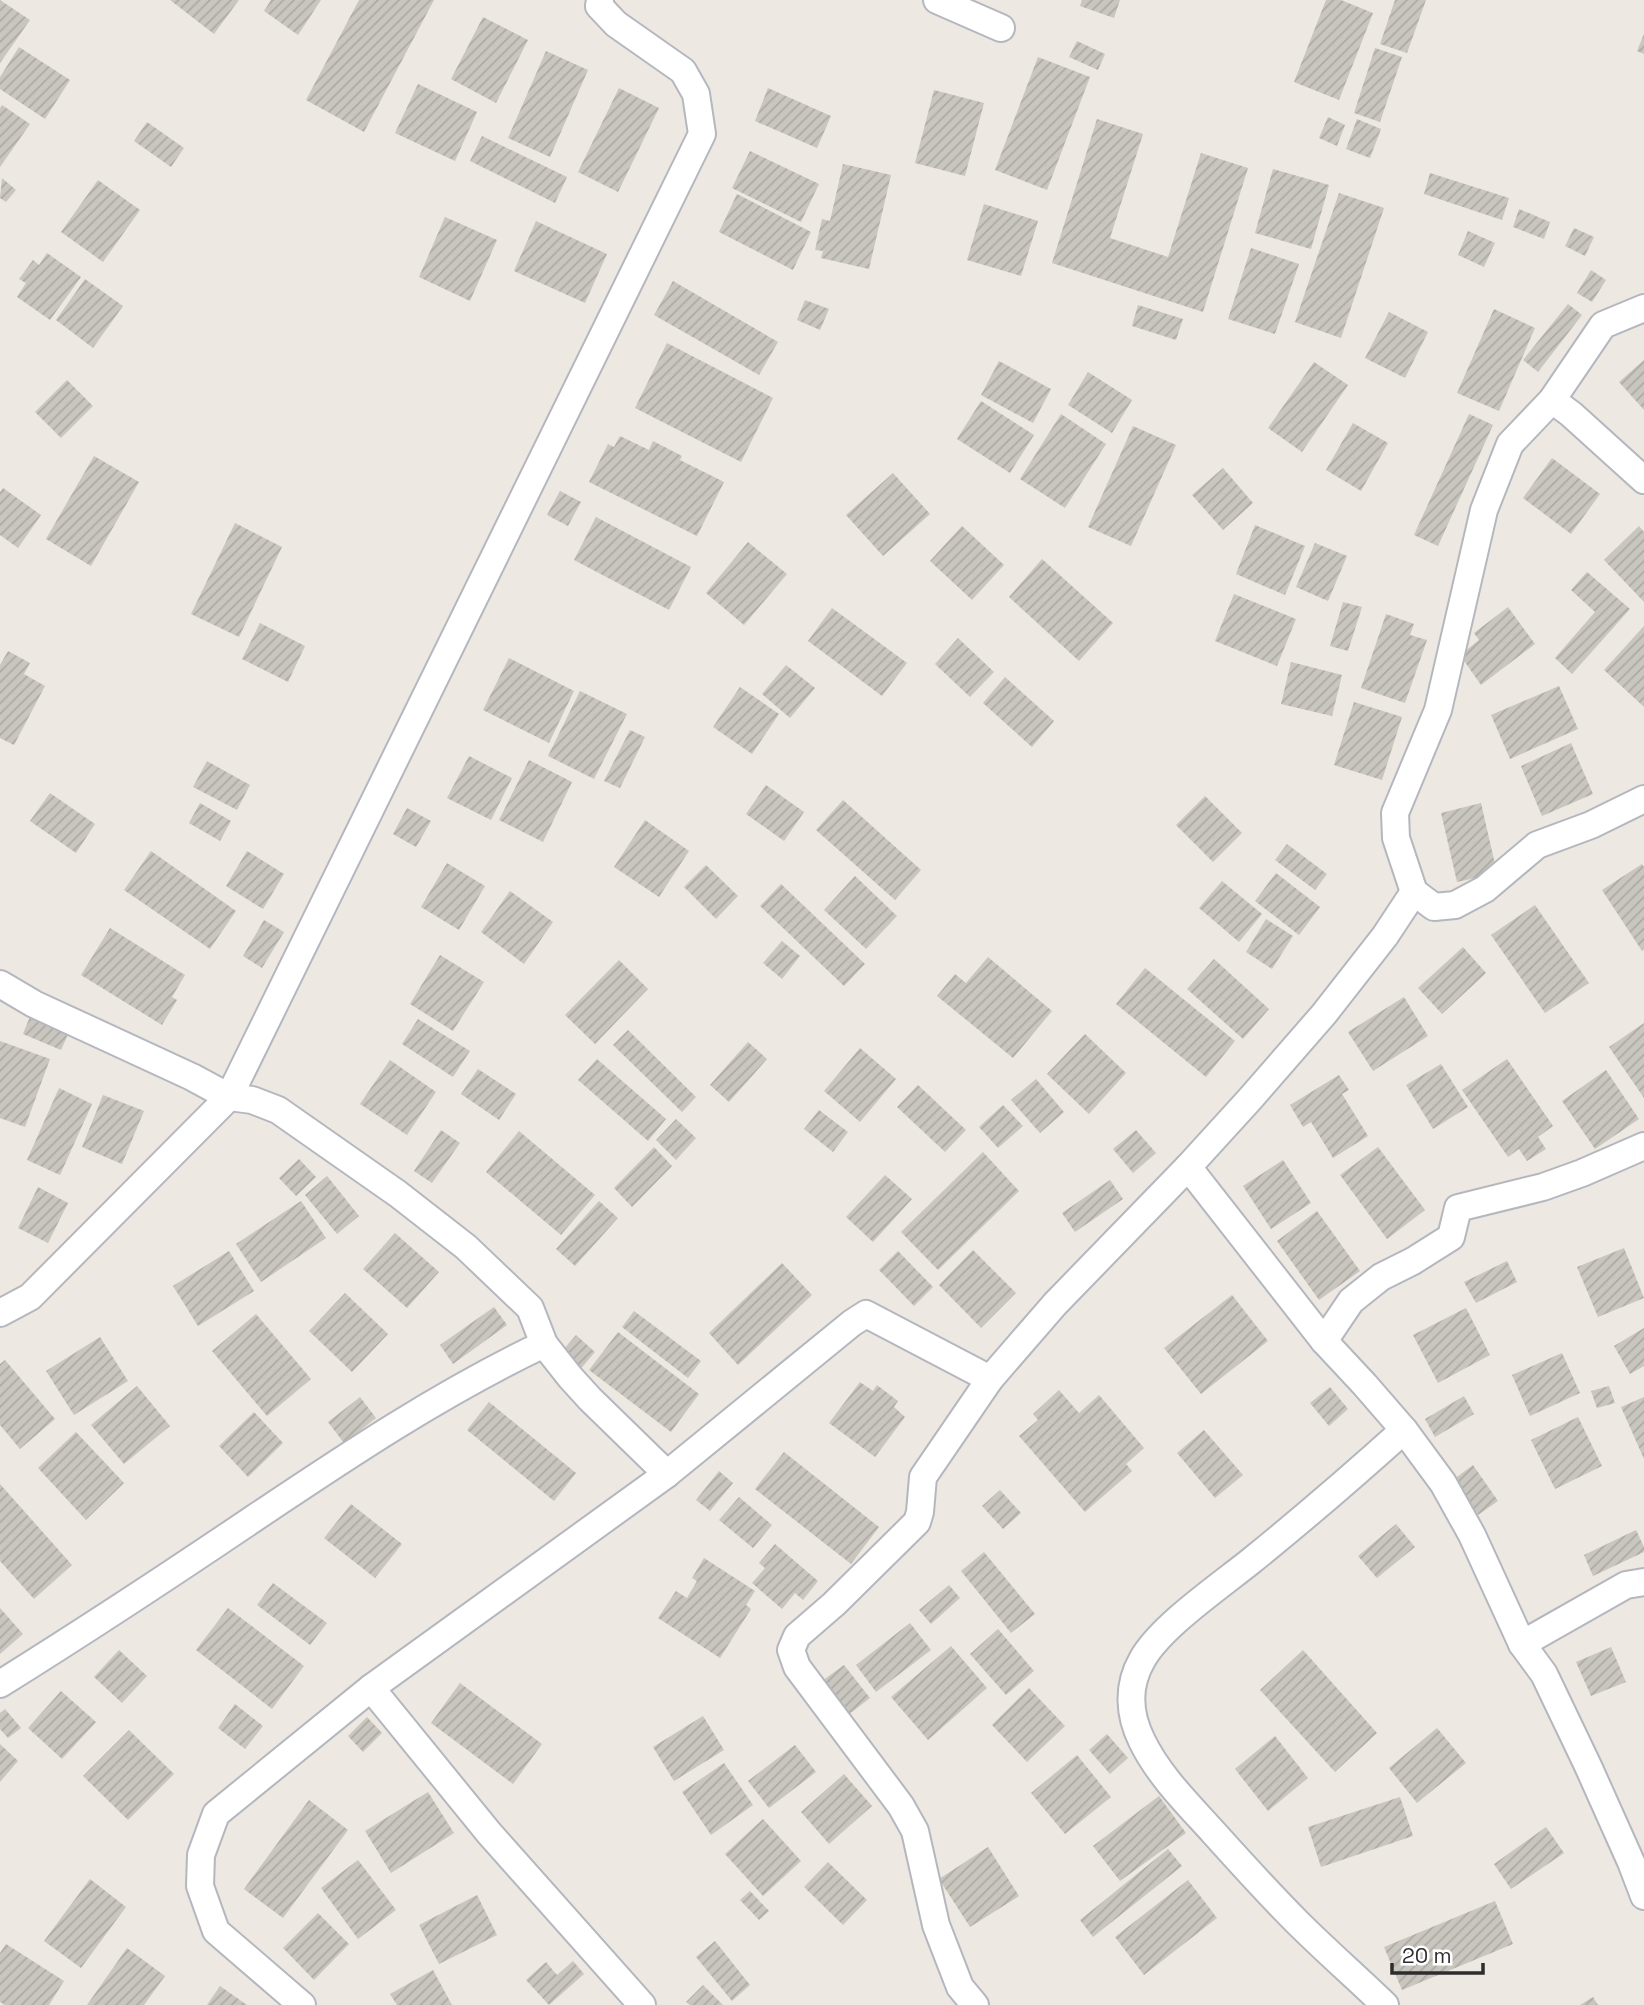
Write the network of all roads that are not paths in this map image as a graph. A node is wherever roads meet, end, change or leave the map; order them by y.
1 (600, 0) edge
2 (937, 0) edge
3 (1001, 28) dead end
4 (1644, 308) edge
5 (1552, 400) junction
6 (1644, 480) edge
7 (1644, 799) edge
8 (1415, 892) junction
9 (0, 984) edge
10 (229, 1097) junction
11 (1644, 1146) edge
12 (1188, 1167) junction
13 (0, 1313) edge
14 (1324, 1341) junction
15 (544, 1344) junction
16 (990, 1378) junction
17 (1404, 1430) junction
18 (667, 1474) junction
19 (1644, 1582) edge
20 (1522, 1644) junction
21 (0, 1684) edge
22 (370, 1688) junction
23 (1644, 1896) edge
24 (302, 2005) edge
25 (642, 2005) edge
26 (975, 2005) edge
27 (1385, 2005) edge

1 - 10 street
2 - 3 street
4 - 5 street
5 - 6 street
5 - 8 street
7 - 8 street
8 - 12 street
9 - 10 street
10 - 13 street
10 - 15 street
11 - 14 street
12 - 14 street
12 - 16 street
14 - 17 street
15 - 18 street
15 - 21 street
16 - 18 street
16 - 26 street
17 - 20 street
17 - 27 street
18 - 22 street
19 - 20 street
20 - 23 street
22 - 24 street
22 - 25 street

